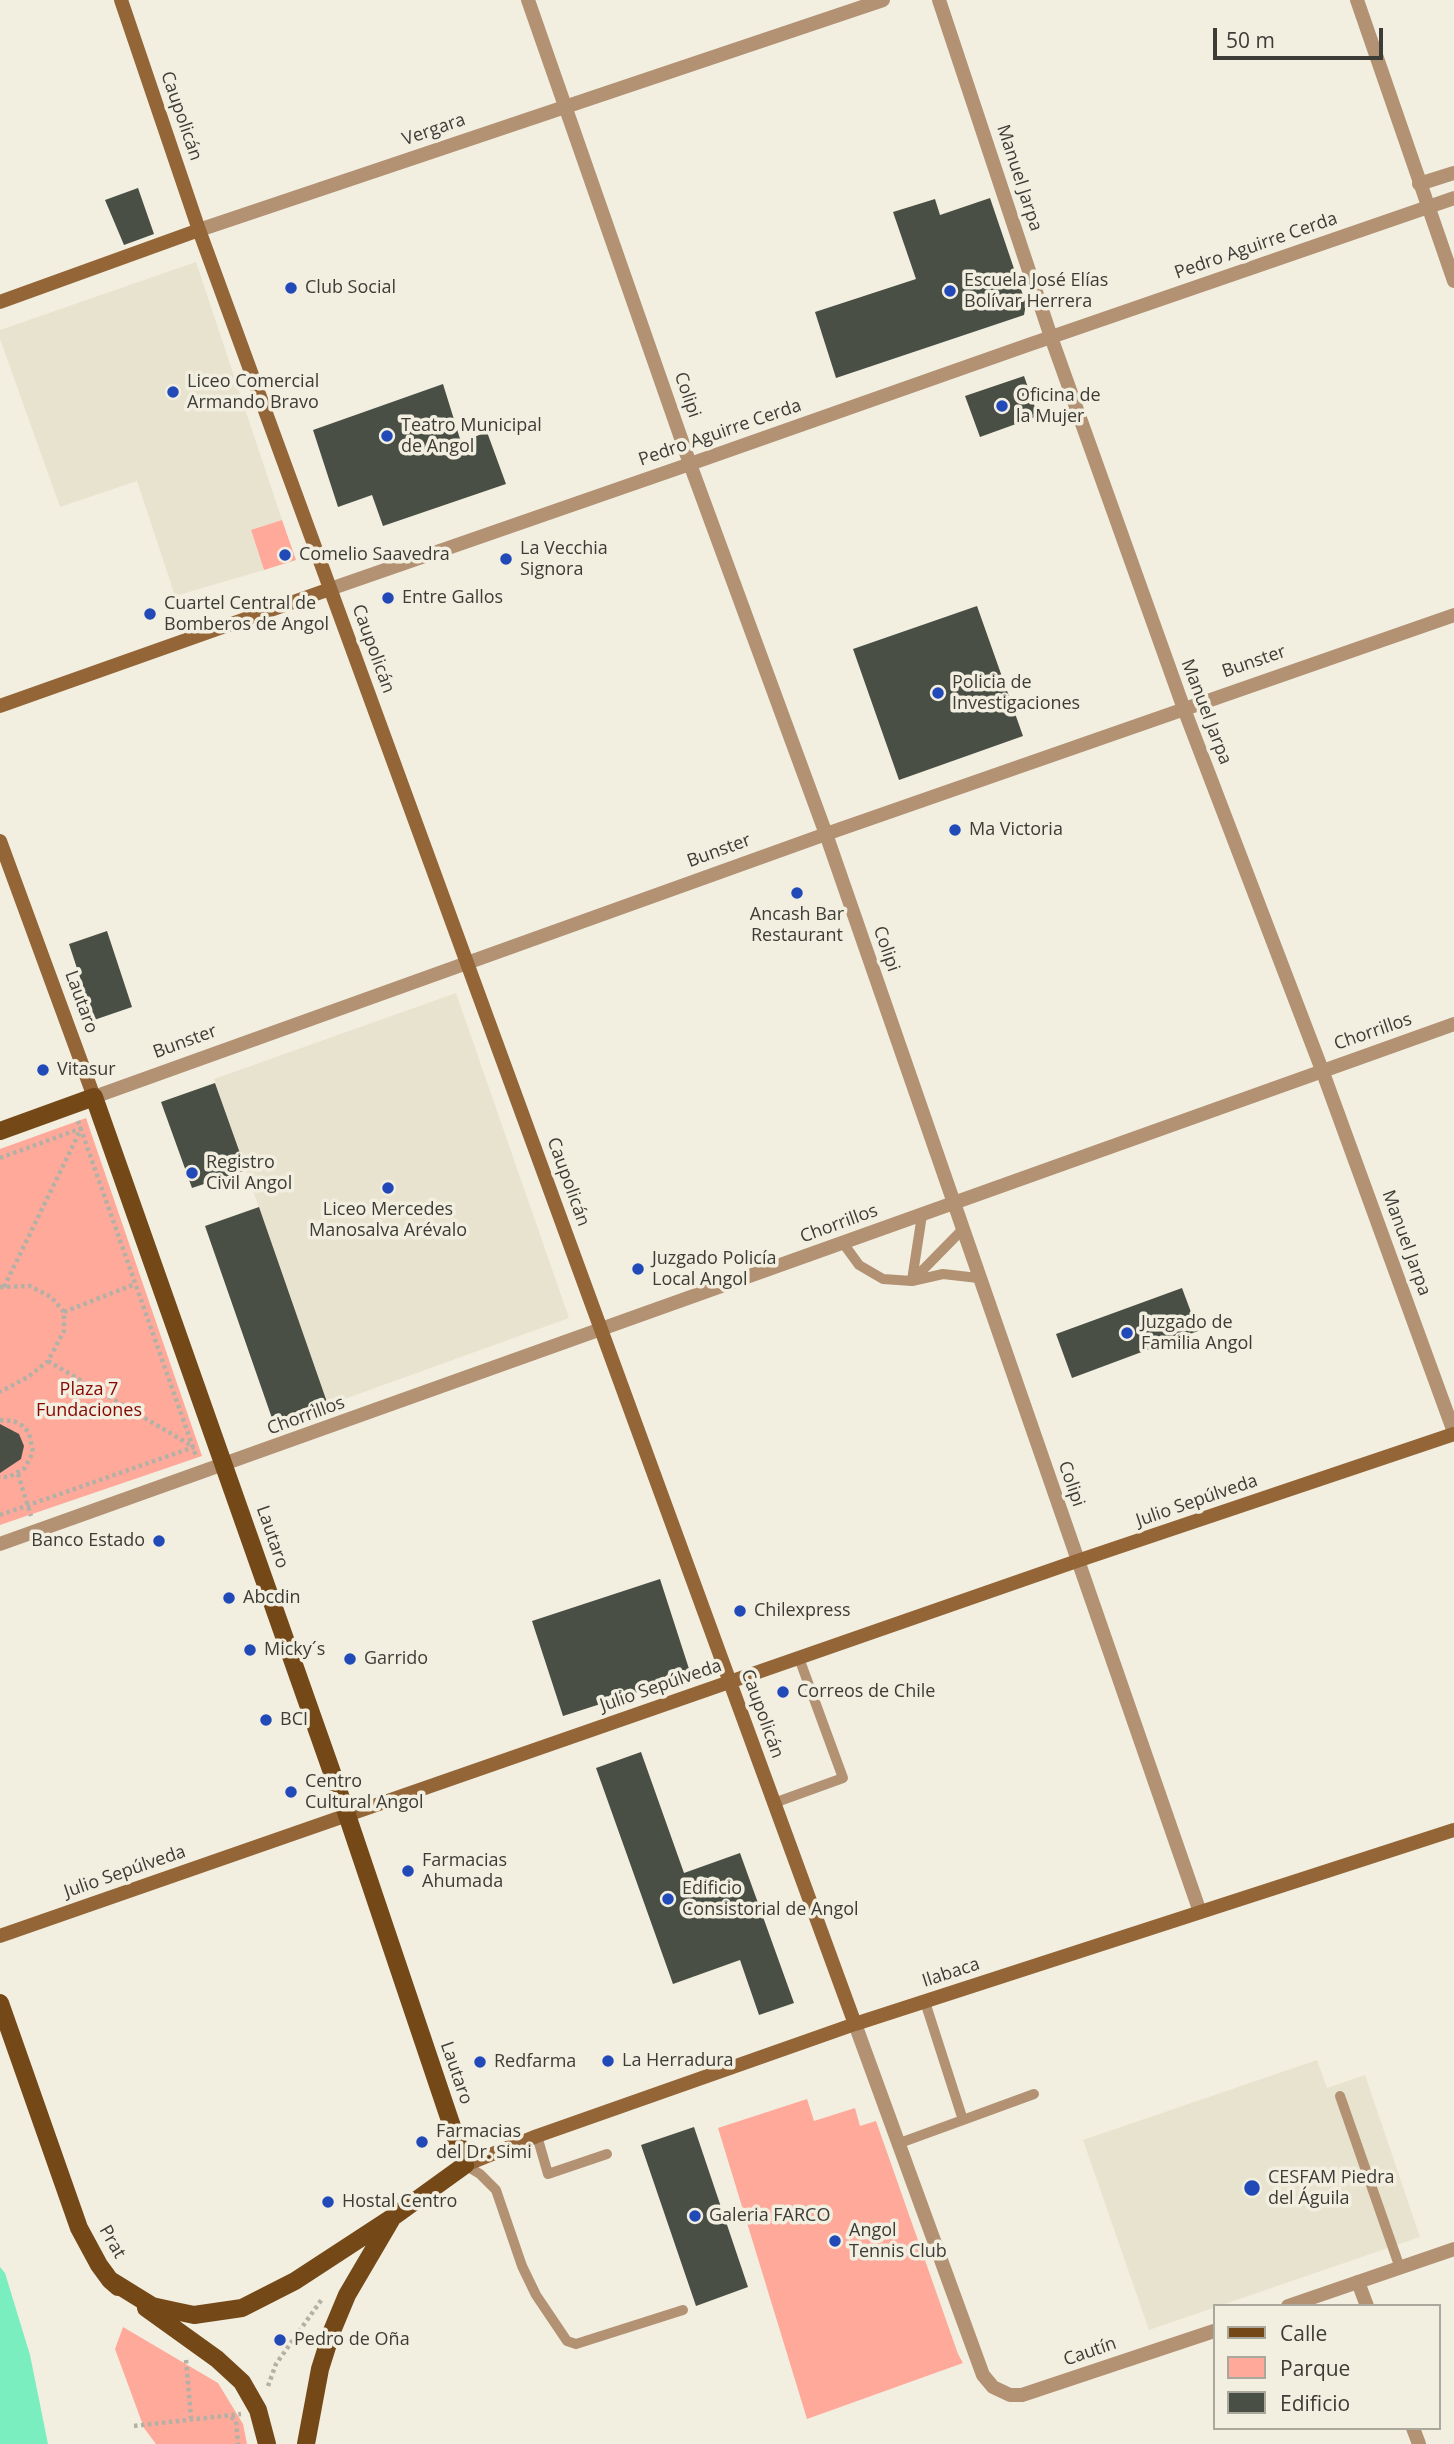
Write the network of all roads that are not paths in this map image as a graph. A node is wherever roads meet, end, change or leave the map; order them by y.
1 (121, 0) edge
2 (528, 0) edge
3 (883, 0) edge
4 (939, 0) edge
5 (1357, 0) edge
6 (565, 106) junction
7 (1454, 173) edge
8 (1419, 184) junction
9 (1454, 198) edge
10 (1428, 207) junction
11 (199, 230) junction
12 (1454, 281) edge
13 (0, 302) edge
14 (1051, 337) junction
15 (690, 464) junction
16 (330, 589) junction
17 (1454, 615) edge
18 (0, 706) edge
19 (1184, 709) junction
20 (826, 834) junction
21 (0, 841) edge
22 (467, 963) junction
23 (1454, 1024) edge
24 (1322, 1070) junction
25 (94, 1097) junction
26 (0, 1131) edge
27 (954, 1204) junction
28 (922, 1215) junction
29 (962, 1230) junction
30 (843, 1243) junction
31 (978, 1278) junction
32 (912, 1281) junction
33 (601, 1329) junction
34 (1454, 1433) edge
35 (225, 1465) junction
36 (0, 1544) edge
37 (1077, 1561) junction
38 (799, 1658) junction
39 (730, 1682) junction
40 (774, 1803) junction
41 (347, 1815) junction
42 (1454, 1830) edge
43 (1200, 1912) junction
44 (0, 1936) edge
45 (925, 2002) junction
46 (0, 2003) edge
47 (855, 2024) junction
48 (1034, 2094) dead end
49 (1340, 2096) dead end
50 (963, 2120) junction
51 (537, 2136) junction
52 (897, 2144) junction
53 (607, 2154) dead end
54 (465, 2165) junction
55 (393, 2217) junction
56 (1454, 2249) edge
57 (1399, 2268) junction
58 (110, 2280) junction
59 (1358, 2282) junction
60 (1294, 2304) edge
61 (1366, 2304) edge
62 (682, 2310) dead end
63 (1212, 2331) edge
64 (983, 2375) joint
65 (267, 2444) edge
66 (306, 2444) edge

1 - 11 main road, Caupolicán
2 - 6 street, Colipi
3 - 6 street, Vergara
4 - 14 street, Manuel Jarpa
5 - 8 street
6 - 11 street, Vergara
6 - 15 street, Colipi
7 - 8 street
8 - 10 street
9 - 10 street, Pedro Aguirre Cerda
10 - 12 street
10 - 14 street, Pedro Aguirre Cerda
11 - 13 main road, Vergara
11 - 16 main road, Caupolicán
14 - 15 street, Pedro Aguirre Cerda
14 - 19 street, Manuel Jarpa
15 - 16 street, Pedro Aguirre Cerda
15 - 20 street, Colipi
16 - 18 main road, Pedro Aguirre Cerda
16 - 22 main road, Caupolicán
17 - 19 street, Bunster
19 - 20 street, Bunster
19 - 24 street, Manuel Jarpa
20 - 22 street, Bunster
20 - 27 street, Colipi
21 - 25 main road, Lautaro
22 - 25 street, Bunster
22 - 33 main road, Caupolicán
23 - 24 street, Chorrillos
24 - 27 street, Chorrillos
24 - 34 street, Manuel Jarpa
25 - 26 main road, Bunster
25 - 35 main road, Lautaro
27 - 28 street, Chorrillos
27 - 29 street, Colipi
28 - 30 street, Chorrillos
28 - 32 lane
29 - 31 street, Colipi
29 - 32 lane
30 - 32 lane
30 - 33 street, Chorrillos
31 - 32 lane
31 - 37 street, Colipi
33 - 35 street, Chorrillos
33 - 39 main road, Caupolicán
34 - 37 main road, Julio Sepúlveda
35 - 36 street, Chorrillos
35 - 41 main road, Lautaro
37 - 38 main road, Julio Sepúlveda
37 - 43 street, Colipi
38 - 39 main road, Julio Sepúlveda
38 - 40 lane
39 - 40 main road, Caupolicán
39 - 41 main road, Julio Sepúlveda
40 - 47 main road, Caupolicán
41 - 44 main road, Julio Sepúlveda
41 - 54 main road, Lautaro
42 - 43 main road, Ilabaca
43 - 45 main road, Ilabaca
45 - 47 main road, Ilabaca
45 - 50 lane
46 - 58 main road, Prat
47 - 51 main road, Ilabaca
47 - 52 street, Caupolicán
48 - 50 lane
49 - 57 lane
50 - 52 lane
51 - 53 lane
51 - 54 main road, Ilabaca
52 - 64 street, Caupolicán
54 - 55 main road
54 - 62 lane
55 - 58 main road
55 - 66 main road
56 - 57 street
57 - 59 street
58 - 65 main road, Prat
59 - 60 street
59 - 61 street
63 - 64 street, Cautín

